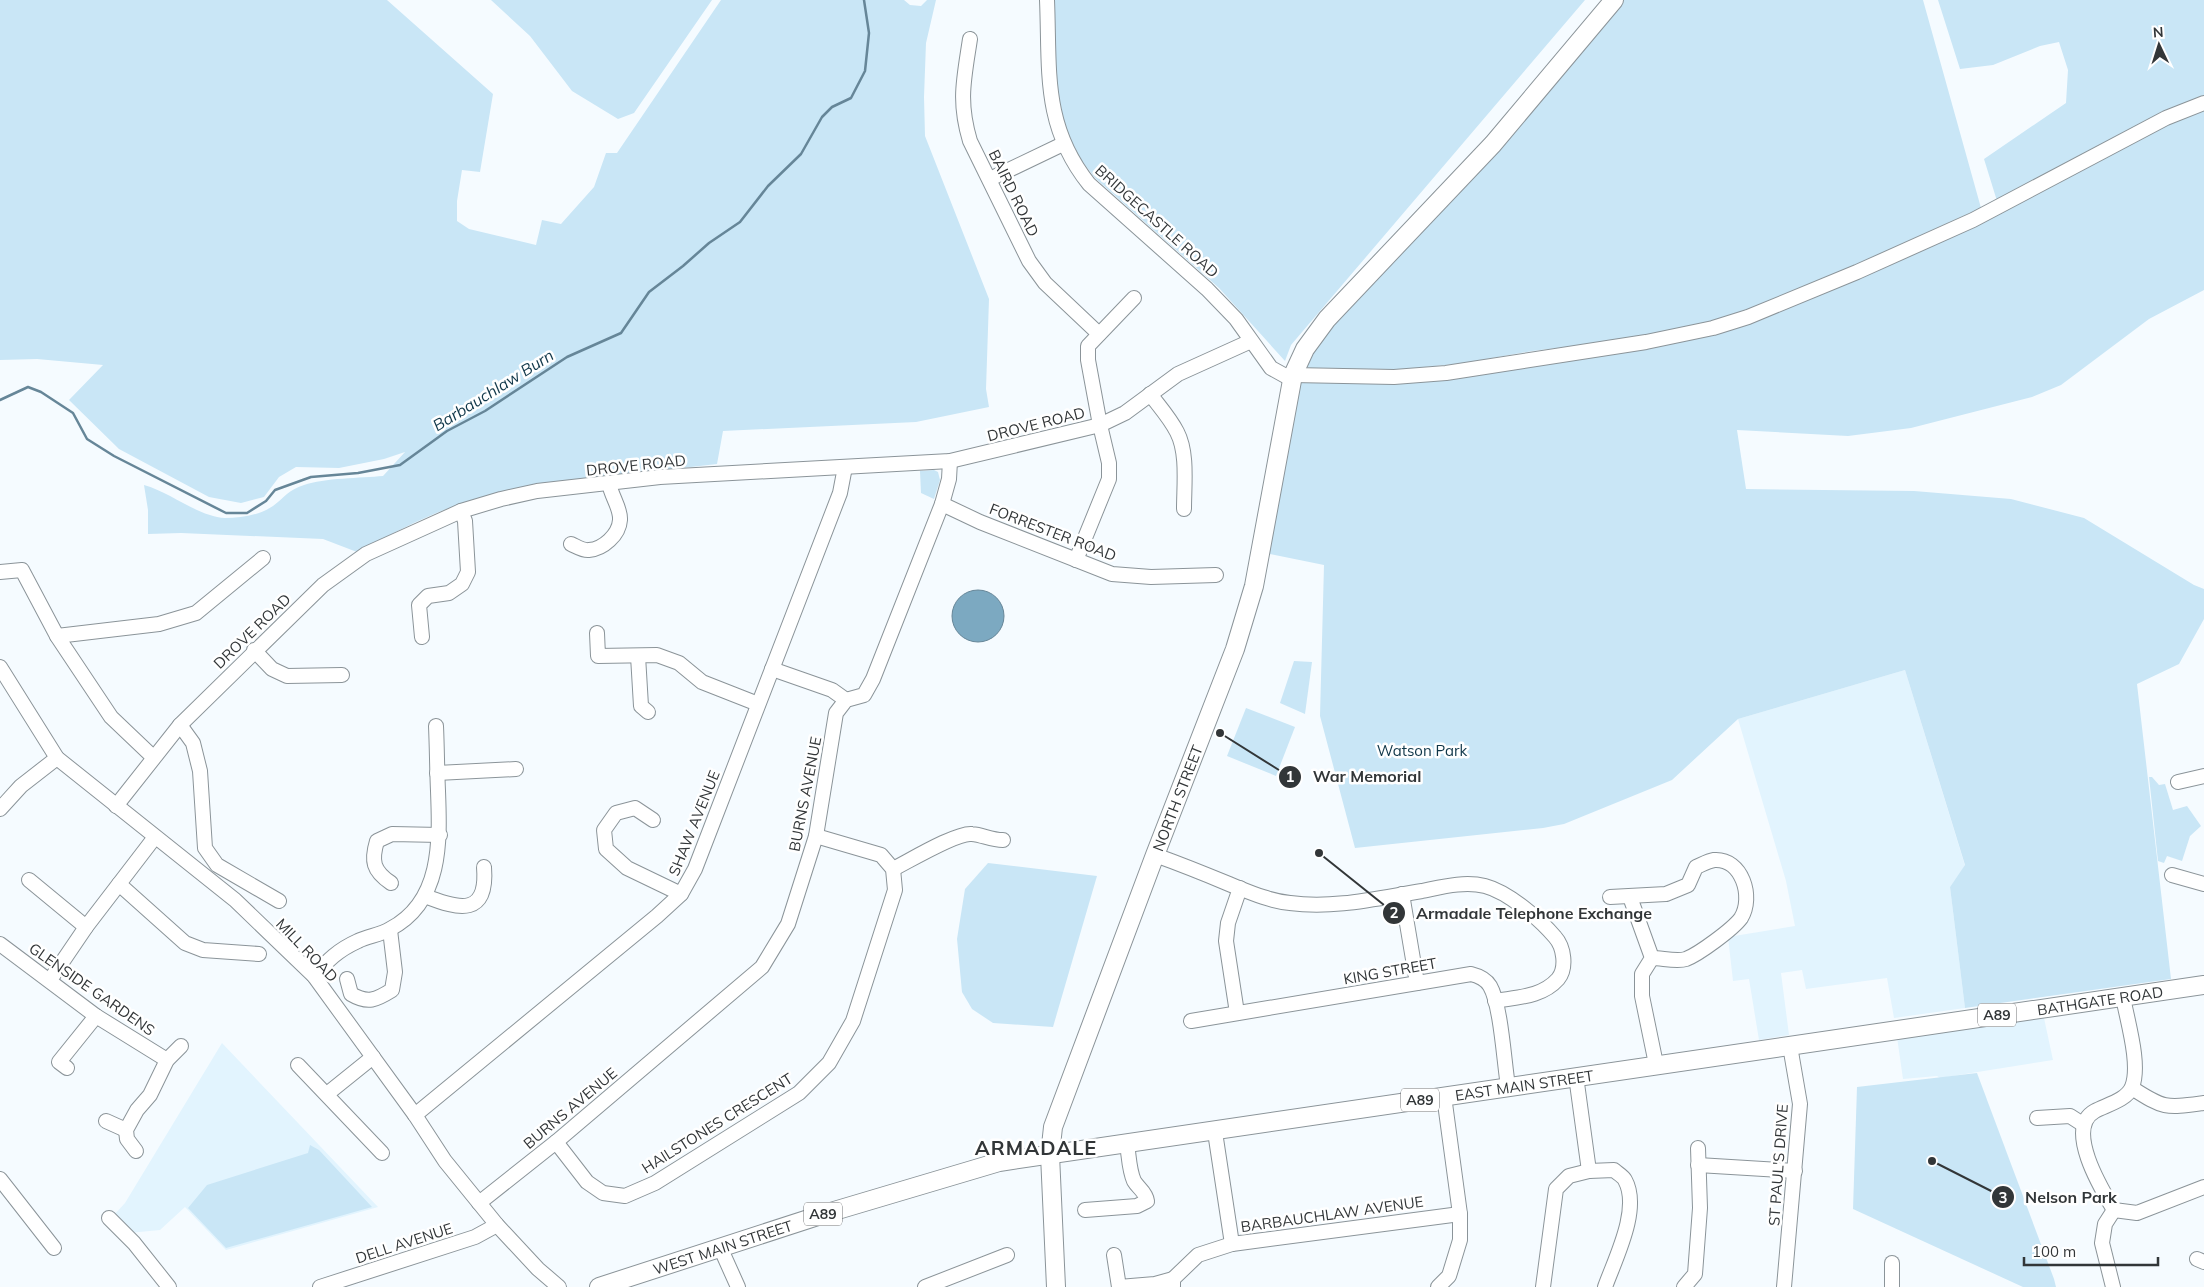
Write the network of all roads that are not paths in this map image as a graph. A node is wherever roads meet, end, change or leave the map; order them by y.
1 (1047, 0) edge
2 (1614, 0) edge
3 (970, 39) dead end
4 (2204, 103) edge
5 (1063, 144) junction
6 (990, 179) junction
7 (1134, 298) dead end
8 (1099, 334) junction
9 (1251, 340) junction
10 (1292, 377) junction
11 (1150, 394) junction
12 (1100, 424) junction
13 (950, 461) junction
14 (845, 467) junction
15 (609, 483) junction
16 (942, 504) junction
17 (1184, 508) dead end
18 (461, 511) junction
19 (571, 544) dead end
20 (263, 558) dead end
21 (1076, 560) junction
22 (0, 572) edge
23 (1216, 575) dead end
24 (597, 632) dead end
25 (57, 636) junction
26 (422, 637) dead end
27 (254, 650) junction
28 (638, 656) junction
29 (0, 667) edge
30 (772, 669) junction
31 (342, 676) dead end
32 (846, 700) junction
33 (758, 704) junction
34 (648, 712) dead end
35 (180, 725) junction
36 (436, 726) dead end
37 (153, 757) junction
38 (57, 758) junction
39 (516, 769) dead end
40 (438, 773) junction
41 (2204, 776) edge
42 (2178, 782) dead end
43 (116, 806) junction
44 (0, 809) edge
45 (653, 820) dead end
46 (440, 834) junction
47 (816, 836) junction
48 (155, 837) junction
49 (1003, 840) dead end
50 (1155, 855) junction
51 (484, 867) dead end
52 (893, 869) junction
53 (2172, 875) dead end
54 (30, 880) dead end
55 (391, 883) dead end
56 (119, 884) junction
57 (2204, 884) edge
58 (1240, 888) junction
59 (681, 894) junction
60 (1402, 894) junction
61 (425, 896) junction
62 (1610, 897) dead end
63 (1630, 897) junction
64 (279, 900) dead end
65 (86, 928) junction
66 (390, 930) junction
67 (0, 944) edge
68 (258, 954) dead end
69 (1652, 958) junction
70 (314, 976) junction
71 (347, 979) dead end
72 (50, 980) junction
73 (1417, 983) junction
74 (2204, 985) edge
75 (2123, 997) junction
76 (1496, 1001) junction
77 (1237, 1013) junction
78 (96, 1016) junction
79 (1191, 1021) dead end
80 (181, 1046) dead end
81 (1790, 1046) junction
82 (373, 1057) junction
83 (167, 1060) junction
84 (59, 1062) dead end
85 (1656, 1064) junction
86 (298, 1065) dead end
87 (1576, 1076) junction
88 (1508, 1086) junction
89 (2132, 1088) junction
90 (327, 1094) junction
91 (1444, 1096) junction
92 (2204, 1103) edge
93 (415, 1116) junction
94 (2037, 1118) dead end
95 (106, 1121) dead end
96 (2084, 1125) junction
97 (126, 1130) junction
98 (1214, 1132) junction
99 (556, 1142) junction
100 (1127, 1144) junction
101 (1698, 1148) dead end
102 (136, 1151) dead end
103 (382, 1153) dead end
104 (1050, 1155) junction
105 (1698, 1165) junction
106 (1589, 1171) junction
107 (1795, 1171) junction
108 (0, 1179) edge
109 (2204, 1187) edge
110 (479, 1203) junction
111 (1085, 1210) dead end
112 (2114, 1210) junction
113 (1460, 1214) junction
114 (109, 1218) dead end
115 (497, 1226) junction
116 (1232, 1244) junction
117 (720, 1247) junction
118 (54, 1248) dead end
119 (1007, 1255) dead end
120 (1114, 1255) dead end
121 (1892, 1262) dead end
122 (1173, 1283) edge
123 (169, 1287) edge
124 (320, 1287) edge
125 (558, 1287) edge
126 (599, 1287) edge
127 (738, 1287) edge
128 (925, 1287) edge
129 (1056, 1287) edge
130 (1438, 1287) edge
131 (1543, 1287) edge
132 (1605, 1287) edge
133 (1684, 1287) edge
134 (1784, 1287) edge
135 (1892, 1287) edge
136 (2114, 1287) edge

1 - 5 street, BRIDGECASTLE ROAD
2 - 10 main road, NORTH STREET
3 - 6 street, BAIRD ROAD
4 - 10 street
5 - 6 street
5 - 9 street, BRIDGECASTLE ROAD
6 - 8 street, BAIRD ROAD
7 - 8 street
8 - 12 street
9 - 10 street, BRIDGECASTLE ROAD
9 - 11 street, DROVE ROAD
10 - 50 main road, NORTH STREET
11 - 12 street, DROVE ROAD
11 - 17 street
12 - 13 street, DROVE ROAD
12 - 21 street
13 - 14 street, DROVE ROAD
13 - 16 street
14 - 15 street, DROVE ROAD
14 - 30 street, SHAW AVENUE
15 - 18 street, DROVE ROAD
15 - 19 street
16 - 21 street, FORRESTER ROAD
16 - 32 street
18 - 26 street
18 - 27 street, DROVE ROAD
20 - 25 street
21 - 23 street, FORRESTER ROAD
22 - 25 street
24 - 28 street
25 - 37 street
27 - 31 street
27 - 35 street, DROVE ROAD
28 - 33 street
28 - 34 street
29 - 38 street, MILL ROAD
30 - 32 street
30 - 33 street, SHAW AVENUE
32 - 47 street, BURNS AVENUE
33 - 59 street, SHAW AVENUE
35 - 37 street, DROVE ROAD
35 - 64 street
36 - 40 street
37 - 43 street, DROVE ROAD
38 - 43 street, MILL ROAD
38 - 44 street
39 - 40 street
40 - 46 street
41 - 42 street
43 - 48 street, MILL ROAD
45 - 59 street
46 - 55 street
46 - 61 street
47 - 52 street
47 - 99 street, BURNS AVENUE
48 - 56 street
48 - 70 street, MILL ROAD
49 - 52 street
50 - 58 street
50 - 104 main road, NORTH STREET
51 - 61 street
52 - 99 street, HAILSTONES CRESCENT
53 - 57 street
54 - 65 street
56 - 65 street
56 - 68 street
58 - 60 street
58 - 77 street
59 - 93 street, SHAW AVENUE
60 - 73 street
60 - 76 street
61 - 66 street
62 - 63 street
63 - 69 street
63 - 69 street
65 - 72 street
66 - 70 street
66 - 71 street
67 - 72 street, GLENSIDE GARDENS
69 - 85 street
70 - 82 street, MILL ROAD
72 - 78 street, GLENSIDE GARDENS
73 - 76 street, KING STREET
73 - 77 street, KING STREET
74 - 75 main road, BATHGATE ROAD / A89
75 - 81 main road, BATHGATE ROAD / A89
75 - 89 street
76 - 88 street, KING STREET
77 - 79 street, KING STREET
78 - 83 street, GLENSIDE GARDENS
78 - 84 street
80 - 83 street
81 - 85 main road, EAST MAIN STREET / A89
81 - 107 street, ST PAUL'S DRIVE
82 - 90 street
82 - 93 street, MILL ROAD
83 - 97 street
85 - 87 main road, EAST MAIN STREET / A89
86 - 90 street
87 - 88 main road, EAST MAIN STREET / A89
87 - 106 street
88 - 91 main road, EAST MAIN STREET / A89
89 - 92 street
89 - 96 street
90 - 103 street
91 - 98 main road, EAST MAIN STREET / A89
91 - 113 street
93 - 110 street, MILL ROAD
94 - 96 street
95 - 97 street
96 - 112 street
97 - 102 street
98 - 100 main road, EAST MAIN STREET / A89
98 - 116 street, BARBAUCHLAW AVENUE
99 - 110 street, BURNS AVENUE
100 - 104 main road, EAST MAIN STREET / A89
100 - 111 street
101 - 105 street
104 - 117 main road, WEST MAIN STREET / A89
104 - 129 main road, NORTH STREET
105 - 107 street
105 - 133 street
106 - 131 street
106 - 132 street
107 - 134 street, ST PAUL'S DRIVE
108 - 118 street
109 - 112 street
110 - 115 street, MILL ROAD
112 - 136 street
113 - 116 street, BARBAUCHLAW AVENUE
113 - 130 street
114 - 123 street
115 - 124 street, DELL AVENUE
115 - 125 street, MILL ROAD
116 - 122 street
117 - 126 main road, WEST MAIN STREET / A89
117 - 127 street
119 - 128 street
120 - 122 street
121 - 135 street

